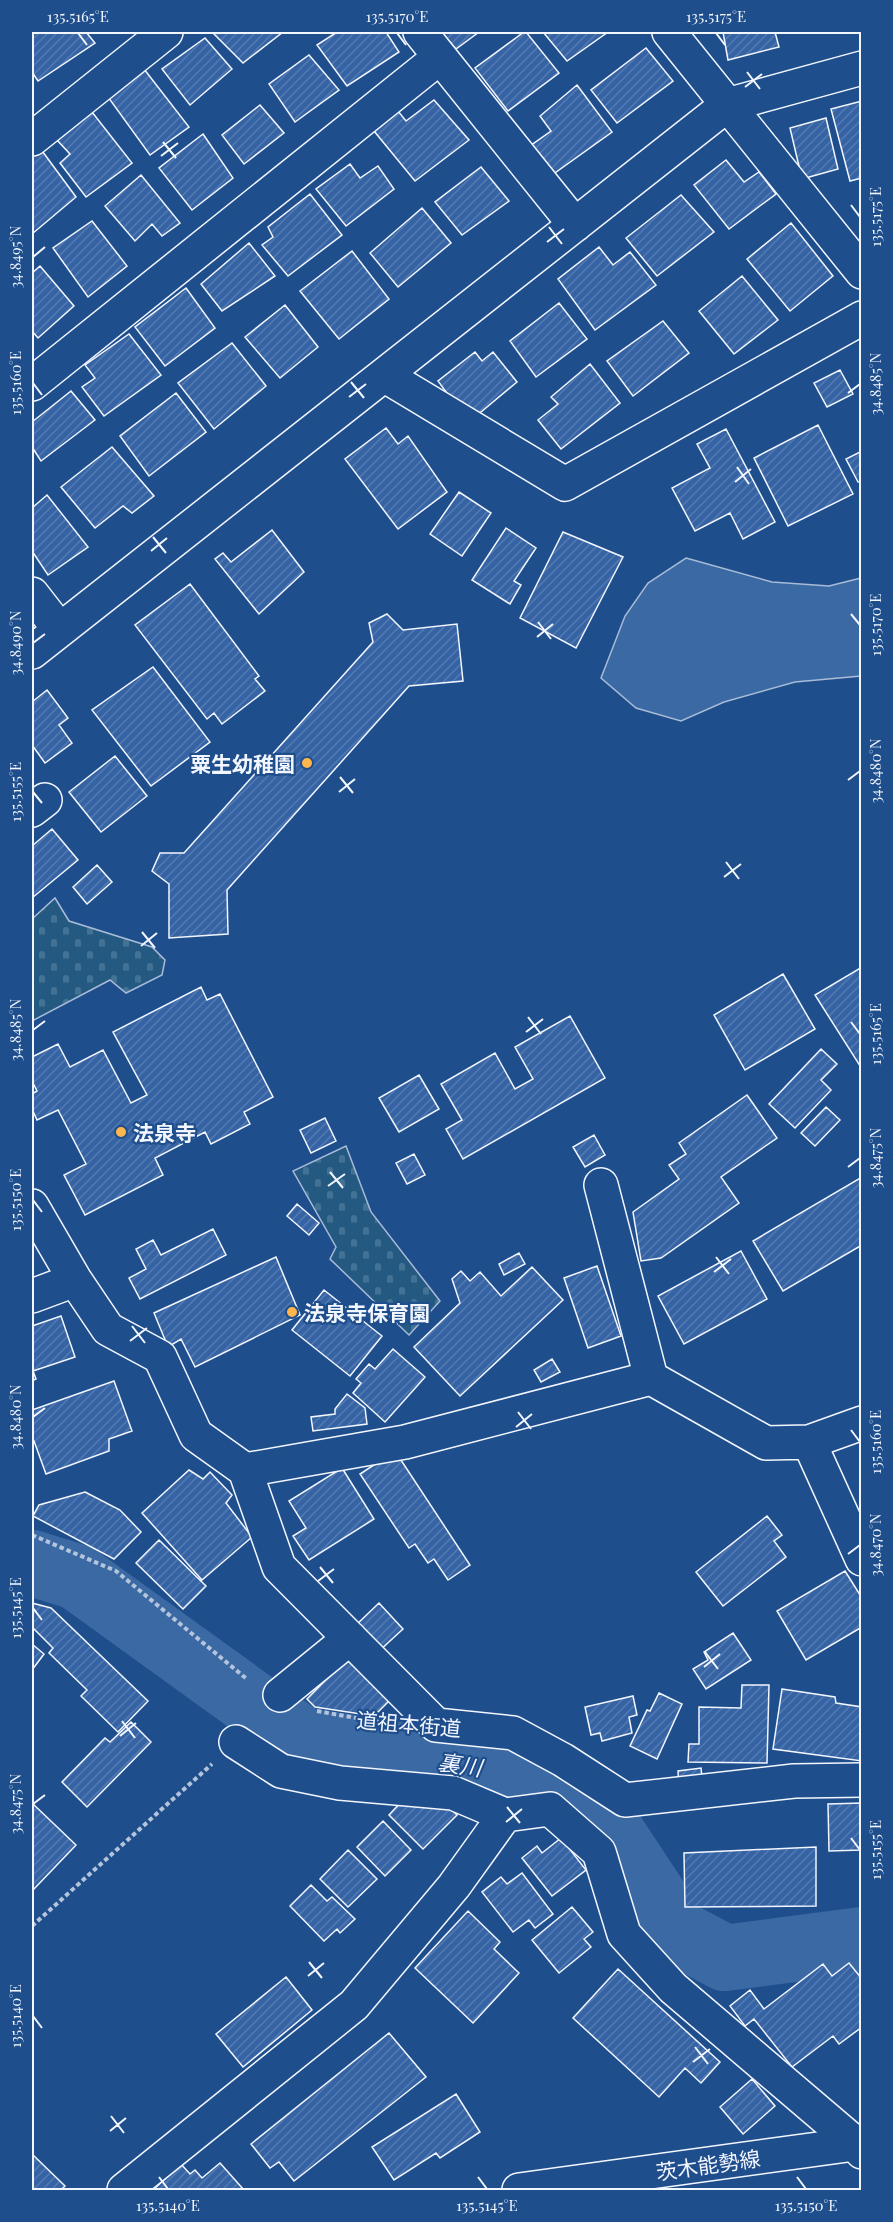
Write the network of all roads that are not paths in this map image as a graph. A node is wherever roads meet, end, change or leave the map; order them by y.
1 (166, 32) edge
2 (420, 32) edge
3 (669, 32) edge
4 (440, 57) junction
5 (861, 68) edge
6 (728, 105) junction
7 (32, 139) edge
8 (574, 225) junction
9 (861, 272) edge
10 (861, 318) edge
11 (384, 375) junction
12 (32, 384) edge
13 (32, 594) edge
14 (60, 630) junction
15 (32, 652) edge
16 (601, 1185) dead end
17 (32, 1206) edge
18 (75, 1280) junction
19 (32, 1296) edge
20 (651, 1378) junction
21 (861, 1423) edge
22 (809, 1442) junction
23 (245, 1470) junction
24 (861, 1560) edge
25 (350, 1638) junction
26 (280, 1695) road end
27 (236, 1742) road end
28 (563, 1760) junction
29 (861, 1780) edge
30 (550, 1809) junction
31 (505, 1815) junction
32 (859, 2146) edge
33 (124, 2190) edge
34 (519, 2190) edge

1 - 7 street
2 - 4 street
3 - 6 street
4 - 8 street
4 - 12 street
5 - 6 street
6 - 8 street
6 - 9 street
8 - 11 street
10 - 11 street
11 - 14 street
13 - 14 street
14 - 15 street
16 - 20 street
17 - 18 street
18 - 19 street
18 - 23 street
20 - 22 street
20 - 23 street
21 - 22 street
22 - 24 street
23 - 25 street
25 - 26 street
25 - 28 street, 道祖本街道
27 - 31 street
28 - 29 street, 道祖本街道
28 - 30 street
30 - 31 street
30 - 32 street
31 - 33 street
32 - 34 street, 茨木能勢線

